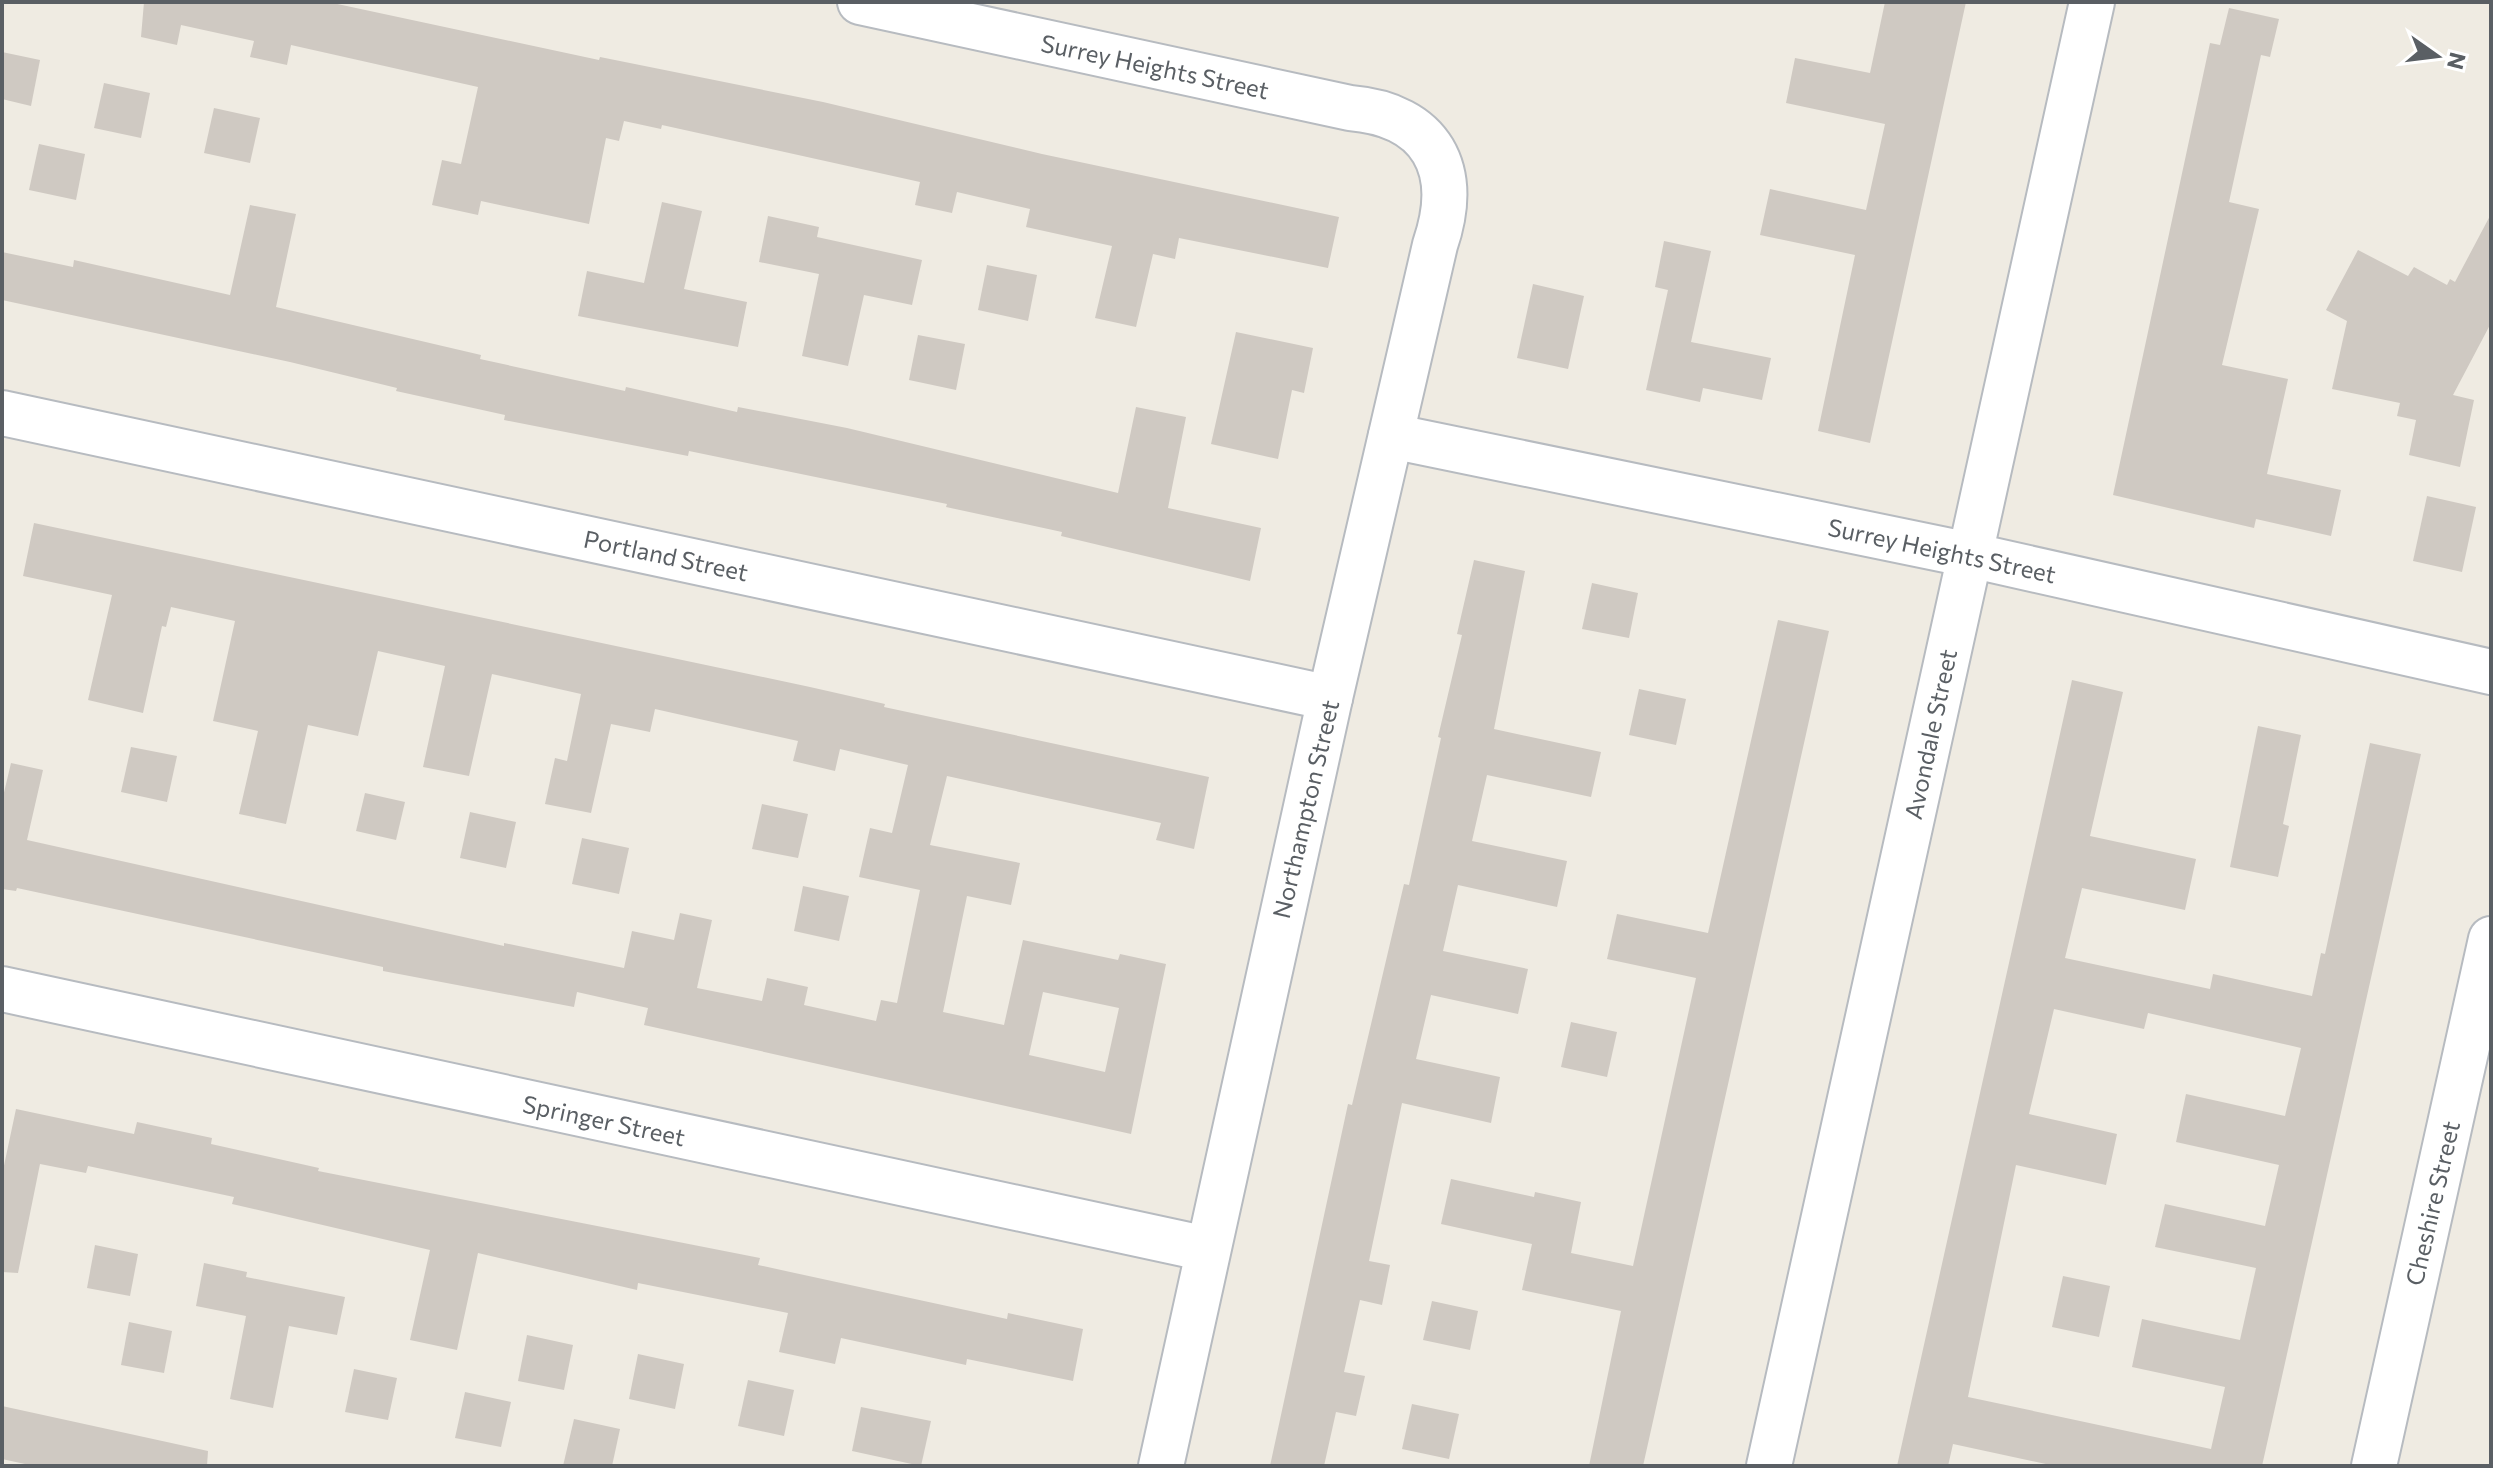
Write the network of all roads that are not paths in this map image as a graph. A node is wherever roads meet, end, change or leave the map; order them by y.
1 (860, 2) edge
2 (2092, 2) edge
3 (1435, 154) joint
4 (2, 413) edge
5 (1391, 436) junction
6 (1970, 555) junction
7 (2491, 672) edge
8 (1330, 698) junction
9 (2491, 939) edge
10 (2, 989) edge
11 (1207, 1249) junction
12 (1161, 1466) edge
13 (1769, 1466) edge
14 (2374, 1466) edge

1 - 3 street, Surrey Heights Street
2 - 6 street, Avondale Street
3 - 5 street, Northampton Street
4 - 8 street, Portland Street
5 - 6 street, Surrey Heights Street
5 - 8 street, Northampton Street
6 - 7 street, Surrey Heights Street
6 - 13 street, Avondale Street
8 - 11 street, Northampton Street
9 - 14 street, Cheshire Street
10 - 11 street, Springer Street
11 - 12 street, Northampton Street

